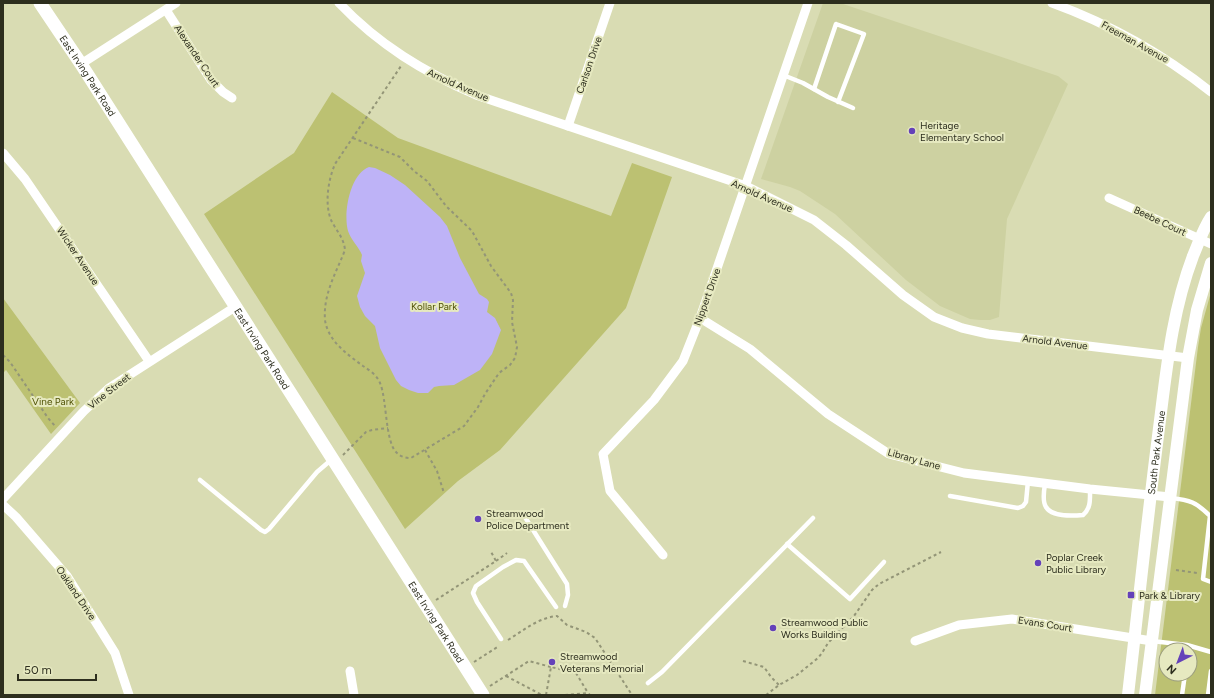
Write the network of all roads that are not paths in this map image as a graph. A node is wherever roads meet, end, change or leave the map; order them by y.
1 (40, 3) edge
2 (176, 3) edge
3 (339, 3) edge
4 (610, 3) edge
5 (808, 3) edge
6 (1052, 3) edge
7 (166, 10) junction
8 (81, 64) junction
9 (783, 76) junction
10 (814, 89) junction
11 (1211, 92) edge
12 (232, 98) dead end
13 (838, 102) junction
14 (853, 108) dead end
15 (568, 126) junction
16 (3, 153) edge
17 (746, 186) junction
18 (1109, 198) dead end
19 (1211, 217) edge
20 (1200, 239) junction
21 (1211, 244) edge
22 (1211, 263) edge
23 (235, 307) junction
24 (700, 318) junction
25 (1168, 355) junction
26 (1188, 358) junction
27 (149, 361) junction
28 (334, 461) junction
29 (200, 480) dead end
30 (1028, 480) junction
31 (1045, 484) junction
32 (1090, 489) junction
33 (950, 496) dead end
34 (1151, 496) junction
35 (1170, 498) junction
36 (3, 499) edge
37 (3, 505) edge
38 (523, 514) dead end
39 (813, 518) dead end
40 (786, 544) junction
41 (663, 555) dead end
42 (884, 562) dead end
43 (1211, 582) edge
44 (565, 606) dead end
45 (556, 607) dead end
46 (1134, 638) junction
47 (501, 639) dead end
48 (915, 641) dead end
49 (1152, 641) junction
50 (1158, 642) edge
51 (1198, 650) edge
52 (1211, 652) edge
53 (350, 671) dead end
54 (1211, 671) edge
55 (1184, 682) edge
56 (648, 683) dead end
57 (482, 694) edge
58 (129, 695) edge
59 (354, 695) edge
60 (1128, 695) edge
61 (1146, 695) edge
62 (1182, 695) edge
63 (1208, 695) edge

1 - 8 main road, East Irving Park Road
2 - 7 street
3 - 15 street, Arnold Avenue
4 - 15 street, Carlson Drive
5 - 9 street, Nippert Drive
6 - 11 street, Freeman Avenue
7 - 8 street
7 - 12 street, Alexander Court
8 - 23 main road, East Irving Park Road
9 - 10 lane
9 - 17 street, Nippert Drive
10 - 13 lane
10 - 13 lane
13 - 14 lane
15 - 17 street, Arnold Avenue
16 - 27 street, Wicker Avenue
17 - 24 street, Nippert Drive
17 - 25 street, Arnold Avenue
18 - 20 street, Beebe Court
19 - 20 street, South Park Avenue
20 - 21 street, Beebe Court
20 - 25 street, South Park Avenue
22 - 26 street, South Park Avenue
23 - 27 street, Vine Street
23 - 28 main road, East Irving Park Road
24 - 30 street, Library Lane
24 - 41 street, Nippert Drive
25 - 26 street, Arnold Avenue
25 - 34 street, South Park Avenue
26 - 35 street, South Park Avenue
27 - 36 street, Vine Street
28 - 29 lane
28 - 57 main road, East Irving Park Road
30 - 31 street, Library Lane
30 - 33 lane
31 - 32 street, Library Lane
31 - 32 lane
32 - 34 street, Library Lane
34 - 35 street, Library Lane
34 - 46 street, South Park Avenue
35 - 43 lane
35 - 49 street, South Park Avenue
37 - 58 street, Oakland Drive
38 - 44 lane
39 - 40 lane
40 - 42 lane
40 - 56 lane
45 - 47 lane
46 - 48 street, Evans Court
46 - 49 street, Evans Court
46 - 60 street, South Park Avenue
49 - 50 lane
49 - 61 street, South Park Avenue
51 - 52 lane
53 - 59 street
54 - 63 lane
55 - 62 lane

